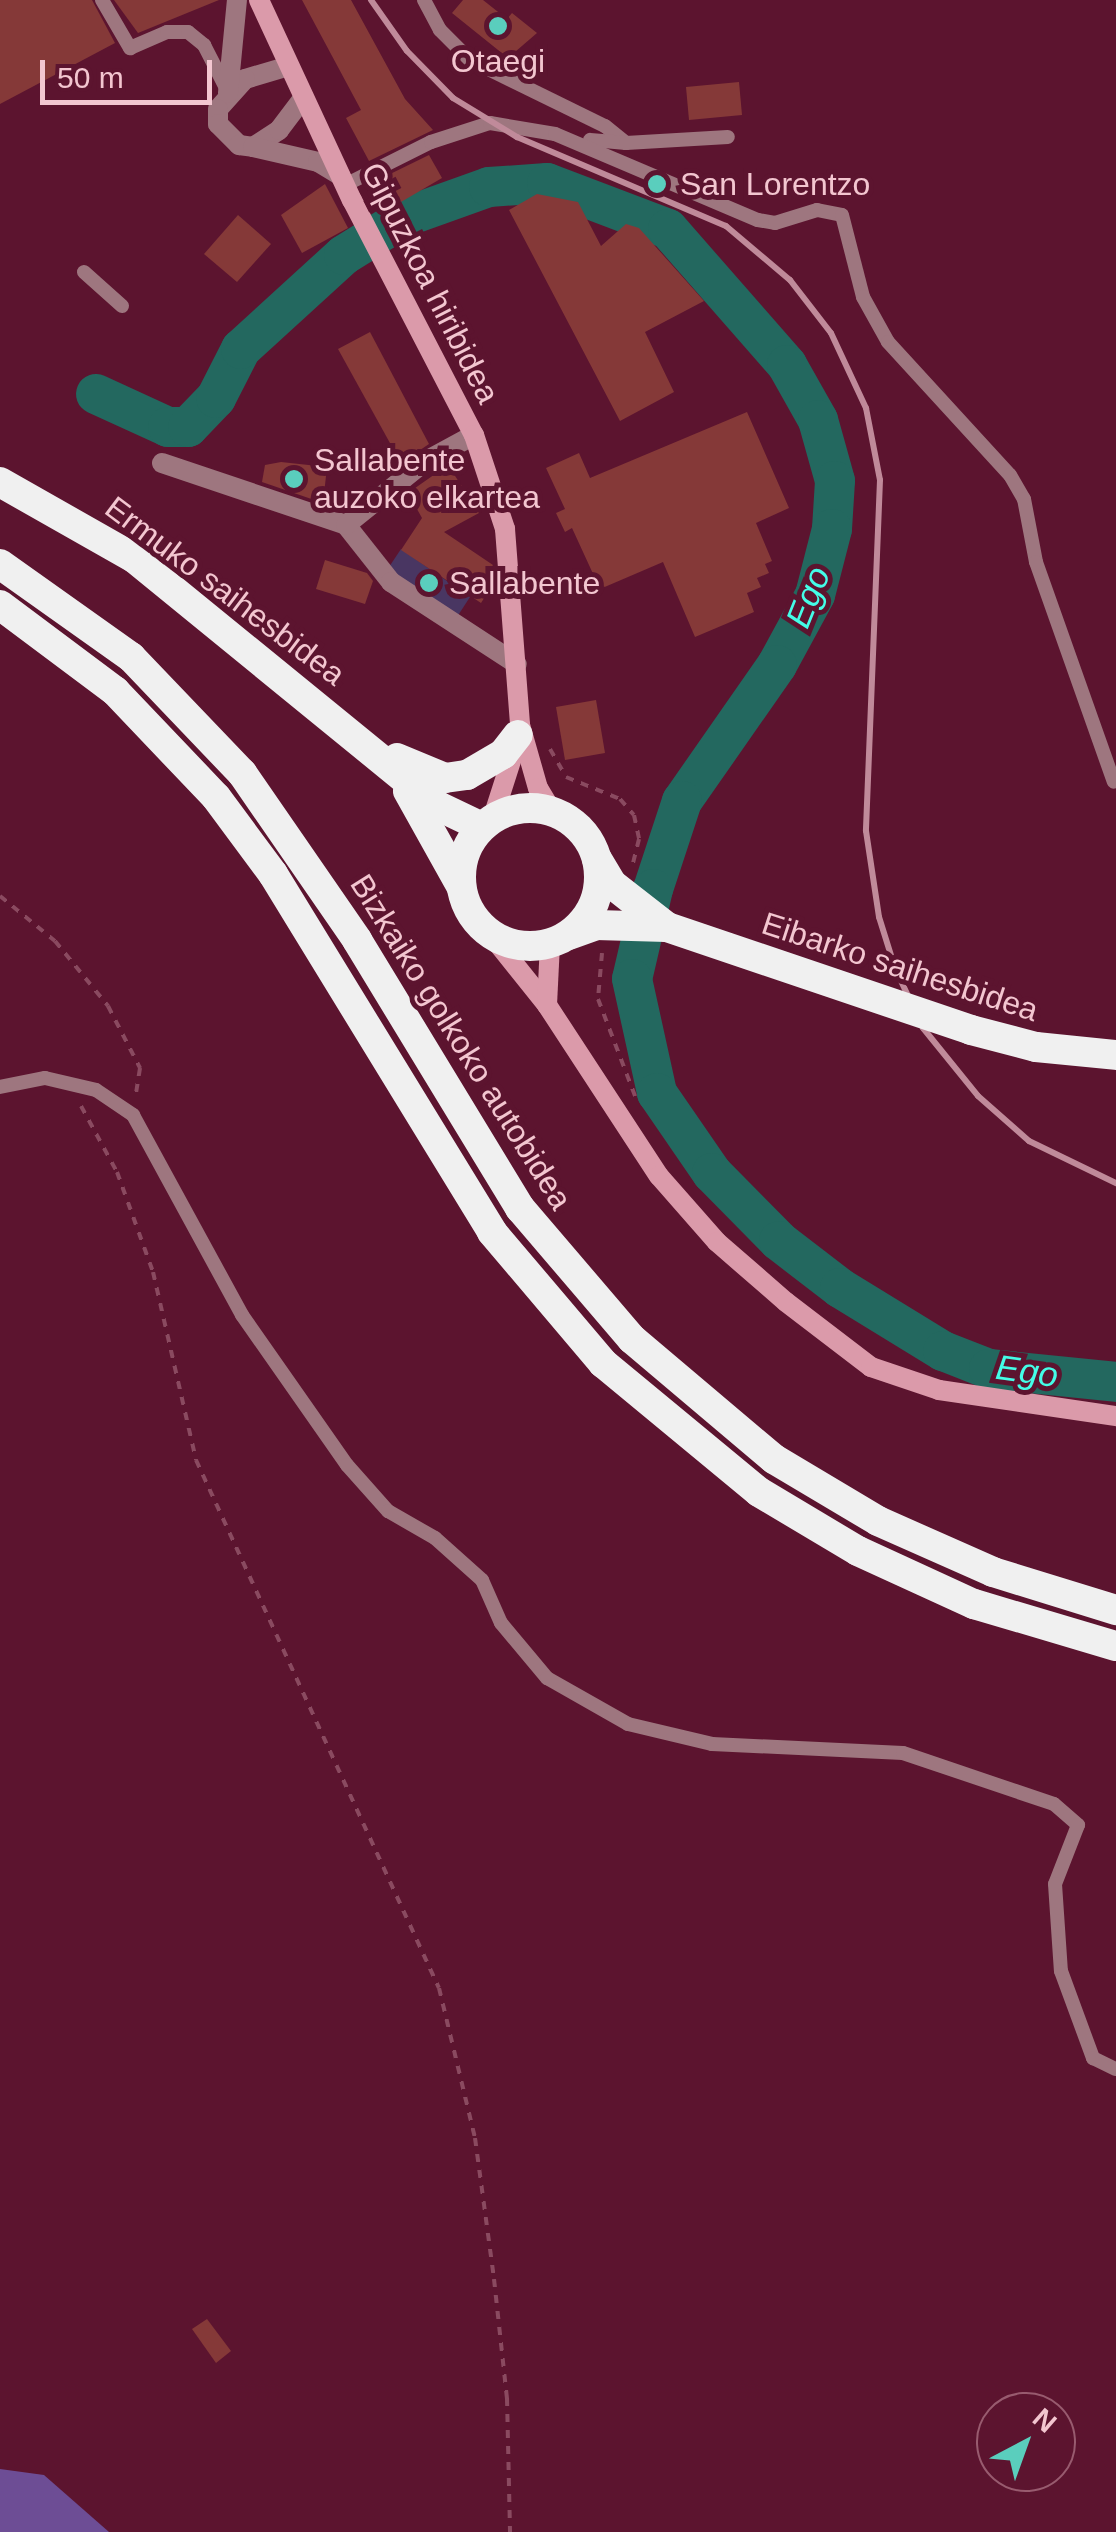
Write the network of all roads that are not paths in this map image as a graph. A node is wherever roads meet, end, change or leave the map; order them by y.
1 (102, 0) edge
2 (237, 0) edge
3 (259, 0) edge
4 (424, 0) edge
5 (289, 66) junction
6 (228, 93) junction
7 (304, 97) junction
8 (554, 134) junction
9 (728, 137) dead end
10 (626, 143) junction
11 (252, 147) junction
12 (342, 180) junction
13 (84, 272) dead end
14 (122, 306) dead end
15 (474, 435) junction
16 (162, 463) dead end
17 (0, 482) edge
18 (346, 525) junction
19 (0, 564) edge
20 (0, 604) edge
21 (517, 664) junction
22 (348, 727) junction
23 (519, 730) junction
24 (396, 771) junction
25 (1114, 782) edge
26 (552, 811) junction
27 (486, 822) junction
28 (597, 859) junction
29 (460, 884) junction
30 (621, 924) junction
31 (490, 935) junction
32 (559, 940) junction
33 (548, 1005) junction
34 (1116, 1054) edge
35 (0, 1088) edge
36 (1116, 1416) edge
37 (1116, 1610) edge
38 (1116, 1646) edge
39 (1116, 2069) edge

1 - 6 lane
2 - 6 street
3 - 5 street, Gipuzkoa hiribidea
4 - 10 lane
5 - 6 street
5 - 7 street, Gipuzkoa hiribidea
6 - 11 street
7 - 11 street
7 - 12 street, Gipuzkoa hiribidea
8 - 10 lane
8 - 12 lane
8 - 25 lane
9 - 10 lane
11 - 12 street
12 - 15 street, Gipuzkoa hiribidea
13 - 14 lane
15 - 18 street
15 - 21 street, Gipuzkoa hiribidea
16 - 18 street
17 - 22 highway, Ermuko saihesbidea
18 - 21 street
19 - 37 highway, Bizkaiko golkoko autobidea
20 - 38 highway
21 - 23 street, Gipuzkoa hiribidea
22 - 23 highway
22 - 24 highway, Ermuko saihesbidea
23 - 26 street
23 - 27 street
24 - 27 highway, Ermuko saihesbidea
24 - 29 highway
26 - 27 highway
26 - 28 highway
27 - 29 highway
28 - 30 highway
28 - 32 highway
29 - 31 highway
30 - 32 highway, Eibarko saihesbidea
30 - 34 highway, Eibarko saihesbidea, bridge
31 - 32 highway
31 - 33 street
32 - 33 street
33 - 36 street
35 - 39 lane

